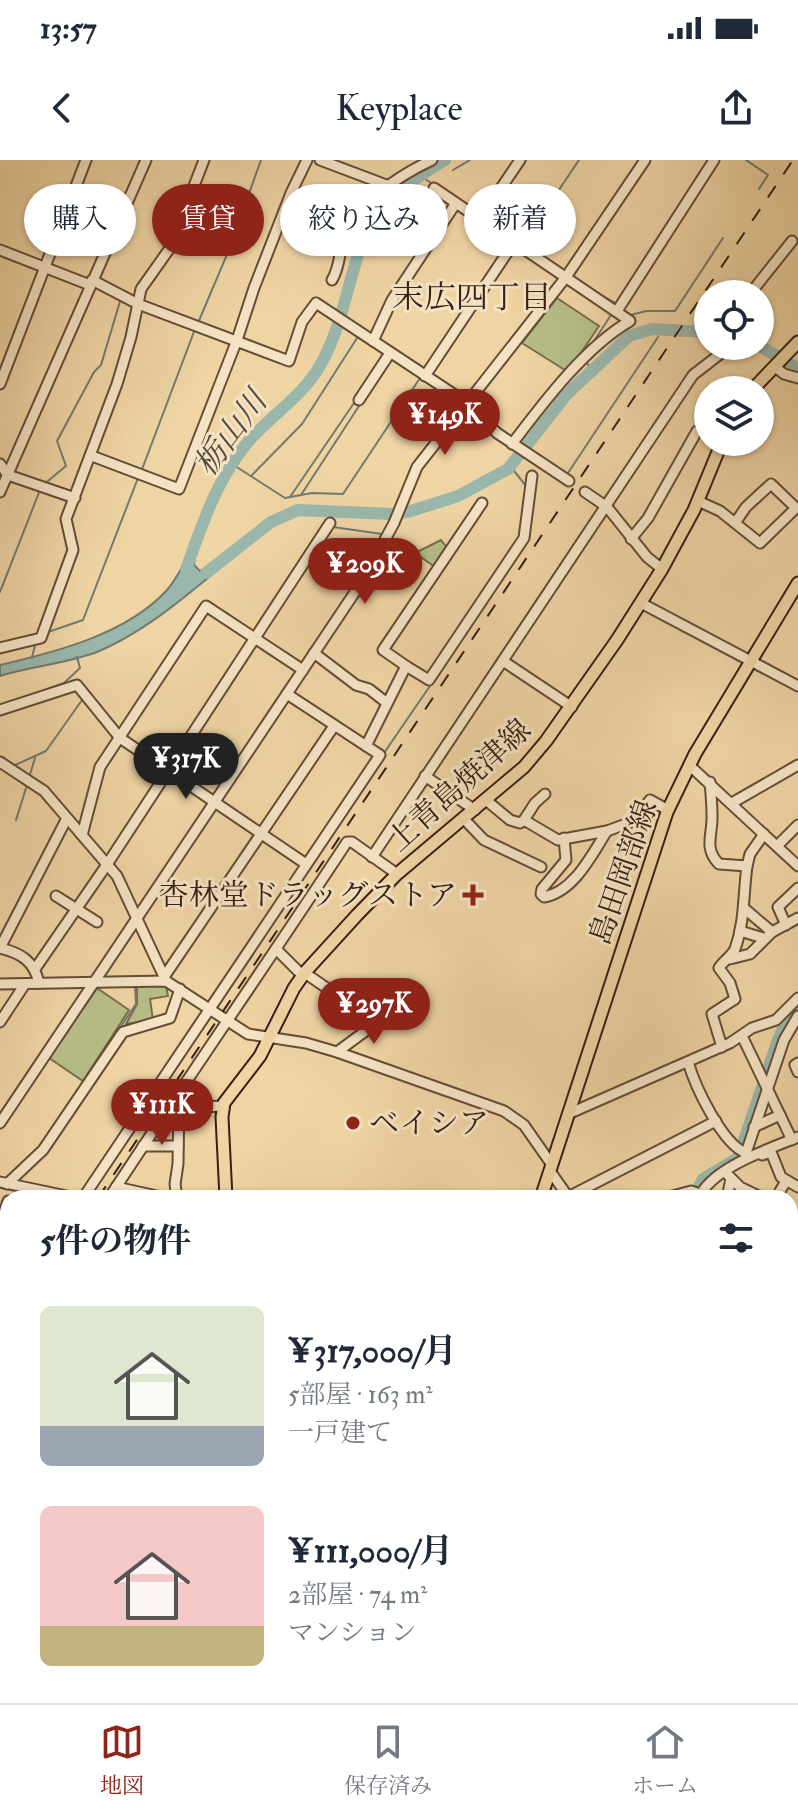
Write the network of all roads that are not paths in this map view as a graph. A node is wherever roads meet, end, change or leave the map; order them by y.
1 (86, 160) edge
2 (146, 160) edge
3 (204, 160) edge
4 (307, 160) edge
5 (320, 160) edge
6 (520, 160) edge
7 (645, 160) edge
8 (714, 160) edge
9 (428, 161) edge
10 (384, 184) edge
11 (392, 184) edge
12 (504, 184) edge
13 (448, 198) edge
14 (456, 203) junction
15 (464, 208) edge
16 (792, 241) dead end
17 (0, 250) edge
18 (339, 256) edge
19 (505, 256) edge
20 (536, 256) edge
21 (45, 267) junction
22 (566, 277) junction
23 (332, 280) dead end
24 (761, 280) edge
25 (91, 282) junction
26 (138, 304) junction
27 (617, 311) junction
28 (237, 340) junction
29 (373, 341) junction
30 (794, 345) edge
31 (390, 353) junction
32 (712, 360) edge
33 (774, 366) junction
34 (425, 376) junction
35 (765, 376) edge
36 (798, 378) edge
37 (0, 384) edge
38 (359, 400) dead end
39 (467, 403) junction
40 (694, 436) edge
41 (513, 444) junction
42 (92, 456) junction
43 (716, 456) edge
44 (0, 464) edge
45 (8, 475) junction
46 (532, 476) dead end
47 (569, 481) dead end
48 (0, 492) edge
49 (585, 492) dead end
50 (75, 498) junction
51 (698, 501) junction
52 (482, 503) dead end
53 (607, 507) junction
54 (330, 523) dead end
55 (735, 523) junction
56 (631, 539) junction
57 (662, 569) junction
58 (798, 583) edge
59 (641, 603) junction
60 (259, 640) junction
61 (0, 648) edge
62 (314, 653) junction
63 (751, 660) junction
64 (503, 661) junction
65 (406, 666) junction
66 (303, 670) junction
67 (798, 686) edge
68 (287, 694) junction
69 (387, 703) junction
70 (572, 707) junction
71 (0, 710) edge
72 (334, 726) junction
73 (120, 738) junction
74 (366, 746) junction
75 (0, 762) edge
76 (689, 765) junction
77 (798, 765) edge
78 (172, 772) junction
79 (425, 776) junction
80 (710, 782) junction
81 (545, 794) dead end
82 (486, 800) junction
83 (215, 801) junction
84 (732, 803) junction
85 (475, 810) junction
86 (668, 810) junction
87 (67, 818) junction
88 (464, 819) junction
89 (524, 820) junction
90 (798, 825) edge
91 (607, 831) junction
92 (262, 834) junction
93 (764, 834) junction
94 (82, 835) junction
95 (564, 838) junction
96 (777, 846) junction
97 (372, 857) junction
98 (306, 864) junction
99 (110, 865) junction
100 (747, 866) junction
101 (798, 866) edge
102 (541, 867) dead end
103 (397, 874) junction
104 (798, 888) edge
105 (56, 896) dead end
106 (745, 909) junction
107 (78, 910) junction
108 (138, 918) junction
109 (798, 918) edge
110 (97, 922) dead end
111 (786, 925) junction
112 (740, 931) junction
113 (767, 935) junction
114 (0, 948) edge
115 (276, 949) junction
116 (723, 962) junction
117 (35, 969) junction
118 (304, 974) junction
119 (165, 979) junction
120 (94, 982) junction
121 (39, 983) junction
122 (0, 984) edge
123 (25, 984) junction
124 (180, 989) junction
125 (798, 998) edge
126 (210, 1009) junction
127 (390, 1013) dead end
128 (798, 1016) edge
129 (0, 1022) edge
130 (377, 1023) junction
131 (228, 1024) junction
132 (742, 1036) junction
133 (270, 1037) junction
134 (722, 1047) junction
135 (337, 1052) junction
136 (688, 1062) junction
137 (798, 1063) edge
138 (798, 1072) edge
139 (767, 1089) junction
140 (179, 1092) junction
141 (223, 1106) junction
142 (568, 1114) junction
143 (780, 1115) junction
144 (179, 1119) junction
145 (716, 1121) junction
146 (0, 1123) edge
147 (754, 1127) junction
148 (792, 1140) edge
149 (143, 1146) junction
150 (178, 1146) junction
151 (771, 1152) junction
152 (746, 1156) junction
153 (551, 1168) junction
154 (728, 1176) junction
155 (786, 1181) junction
156 (6, 1184) edge
157 (116, 1187) junction
158 (798, 1187) edge
159 (36, 1190) edge
160 (88, 1190) edge
161 (114, 1190) edge
162 (130, 1190) edge
163 (176, 1190) edge
164 (226, 1190) edge
165 (544, 1190) edge
166 (563, 1190) edge
167 (583, 1190) edge
168 (702, 1190) edge
169 (728, 1190) edge
170 (746, 1190) edge
171 (781, 1190) edge

1 - 21 street
2 - 25 street
3 - 26 street
4 - 28 street
5 - 10 street
6 - 12 street
7 - 22 street
8 - 27 street
9 - 11 street
13 - 14 street
14 - 15 street
14 - 29 street
16 - 24 street
17 - 21 street
18 - 23 street
19 - 34 street
20 - 22 street
21 - 25 street
21 - 37 street
22 - 27 street
22 - 39 street
25 - 26 street
25 - 45 street
26 - 28 street
26 - 42 street
27 - 41 street
28 - 29 street
28 - 42 street
29 - 31 street
30 - 33 main road
31 - 34 street
31 - 38 street
32 - 53 street
33 - 35 main road
33 - 36 street
34 - 39 street
39 - 41 street
39 - 62 street
40 - 56 street
41 - 47 street
42 - 50 street
43 - 51 main road, 上青島焼津線
44 - 45 street
45 - 48 street
45 - 50 street
46 - 65 street
49 - 53 street
50 - 61 street
51 - 55 street
51 - 57 main road, 上青島焼津線
52 - 65 street
53 - 56 street
53 - 64 street
54 - 60 street
55 - 55 street
56 - 57 street
57 - 59 main road, 上青島焼津線
58 - 63 main road, 島田岡部線
59 - 63 street
59 - 70 main road, 上青島焼津線
60 - 66 street
60 - 73 street
60 - 78 street
62 - 66 street
62 - 69 street
63 - 67 street
63 - 76 main road, 島田岡部線
64 - 70 street
64 - 79 street
65 - 69 street
66 - 68 street
68 - 72 street
68 - 83 street
69 - 74 street
70 - 82 main road, 上青島焼津線
71 - 73 street
72 - 74 street
72 - 92 street
73 - 78 street
73 - 94 street
74 - 98 street
75 - 87 street
76 - 80 street
76 - 86 main road, 島田岡部線
77 - 84 street
78 - 83 street
78 - 99 street
79 - 85 street
79 - 97 street
80 - 84 street
80 - 100 street
81 - 89 street
82 - 85 main road, 上青島焼津線
82 - 89 street
83 - 92 street
83 - 108 street
84 - 93 street
85 - 88 main road, 上青島焼津線
86 - 91 street
86 - 142 main road, 島田岡部線
87 - 94 street
87 - 114 street
88 - 102 street
88 - 103 main road, 上青島焼津線
89 - 95 street
90 - 96 street
91 - 95 street
91 - 95 street
92 - 98 street
92 - 119 street
93 - 96 street
93 - 100 street
94 - 99 street
96 - 101 street
97 - 103 street
97 - 115 street
98 - 126 street
99 - 107 street
99 - 108 street
100 - 106 street
103 - 118 main road, 上青島焼津線
104 - 111 street
105 - 107 street
106 - 112 street
106 - 113 street
107 - 110 street
107 - 117 street
108 - 119 street
108 - 120 street
109 - 111 street
111 - 113 street
112 - 113 street
112 - 116 street
113 - 116 street
114 - 117 street
115 - 118 street
115 - 131 street
116 - 134 street
117 - 121 street
118 - 130 street
118 - 133 main road, 上青島焼津線
119 - 120 street
119 - 124 street
120 - 121 street
120 - 146 street
121 - 123 street
122 - 123 street
123 - 129 street
124 - 126 street
124 - 156 street
125 - 132 street
126 - 131 street
126 - 160 street
127 - 130 street
128 - 139 street
130 - 135 street
131 - 133 street
131 - 140 street
132 - 134 street
132 - 139 street
133 - 135 street
133 - 141 main road, 上青島焼津線
134 - 136 street
135 - 153 street
136 - 142 street
136 - 145 street
137 - 138 street
139 - 143 street
139 - 147 street
140 - 144 street
140 - 149 street
141 - 144 street
141 - 164 main road
142 - 153 main road, 島田岡部線
143 - 147 street
143 - 148 street
144 - 150 street
145 - 152 street
145 - 167 street
147 - 152 street
148 - 151 street
148 - 152 street
149 - 150 street
149 - 157 street
150 - 163 street
151 - 154 street
151 - 155 street
152 - 154 street
153 - 165 main road, 島田岡部線
153 - 166 street
154 - 168 street
154 - 169 street
154 - 170 street
155 - 158 street
155 - 171 street
156 - 159 street
157 - 161 street
157 - 162 street

